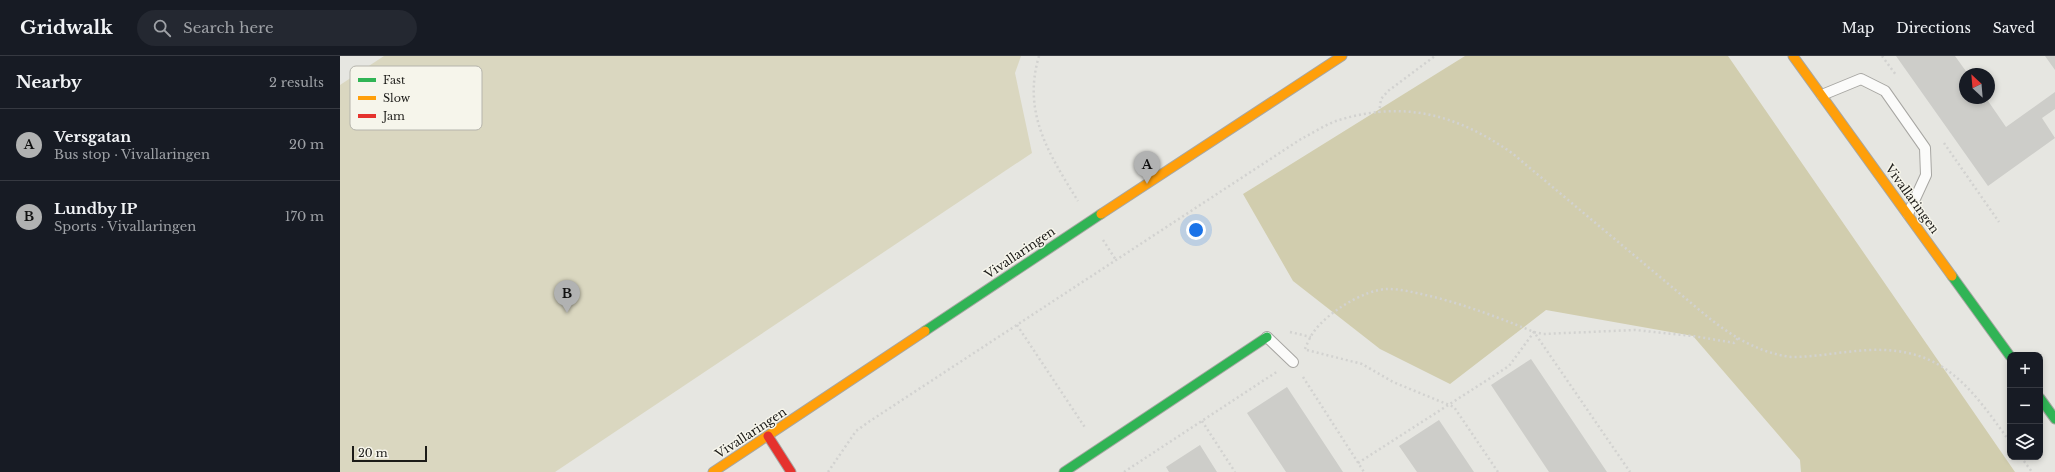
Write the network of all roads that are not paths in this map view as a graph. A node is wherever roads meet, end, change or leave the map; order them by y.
1 (1342, 56) edge
2 (1793, 56) edge
3 (1822, 95) junction
4 (1908, 214) junction
5 (1267, 337) joint
6 (2007, 352) edge
7 (1293, 362) road end
8 (2043, 402) edge
9 (2055, 419) edge
10 (768, 436) junction
11 (713, 472) edge
12 (791, 472) edge
13 (1064, 472) edge

1 - 10 street, Vivallaringen
2 - 3 street, Vivallaringen
3 - 4 street, Vivallaringen
3 - 4 lane
4 - 6 street, Vivallaringen
5 - 7 lane
5 - 13 street
8 - 9 street
10 - 11 street, Vivallaringen
10 - 12 street

